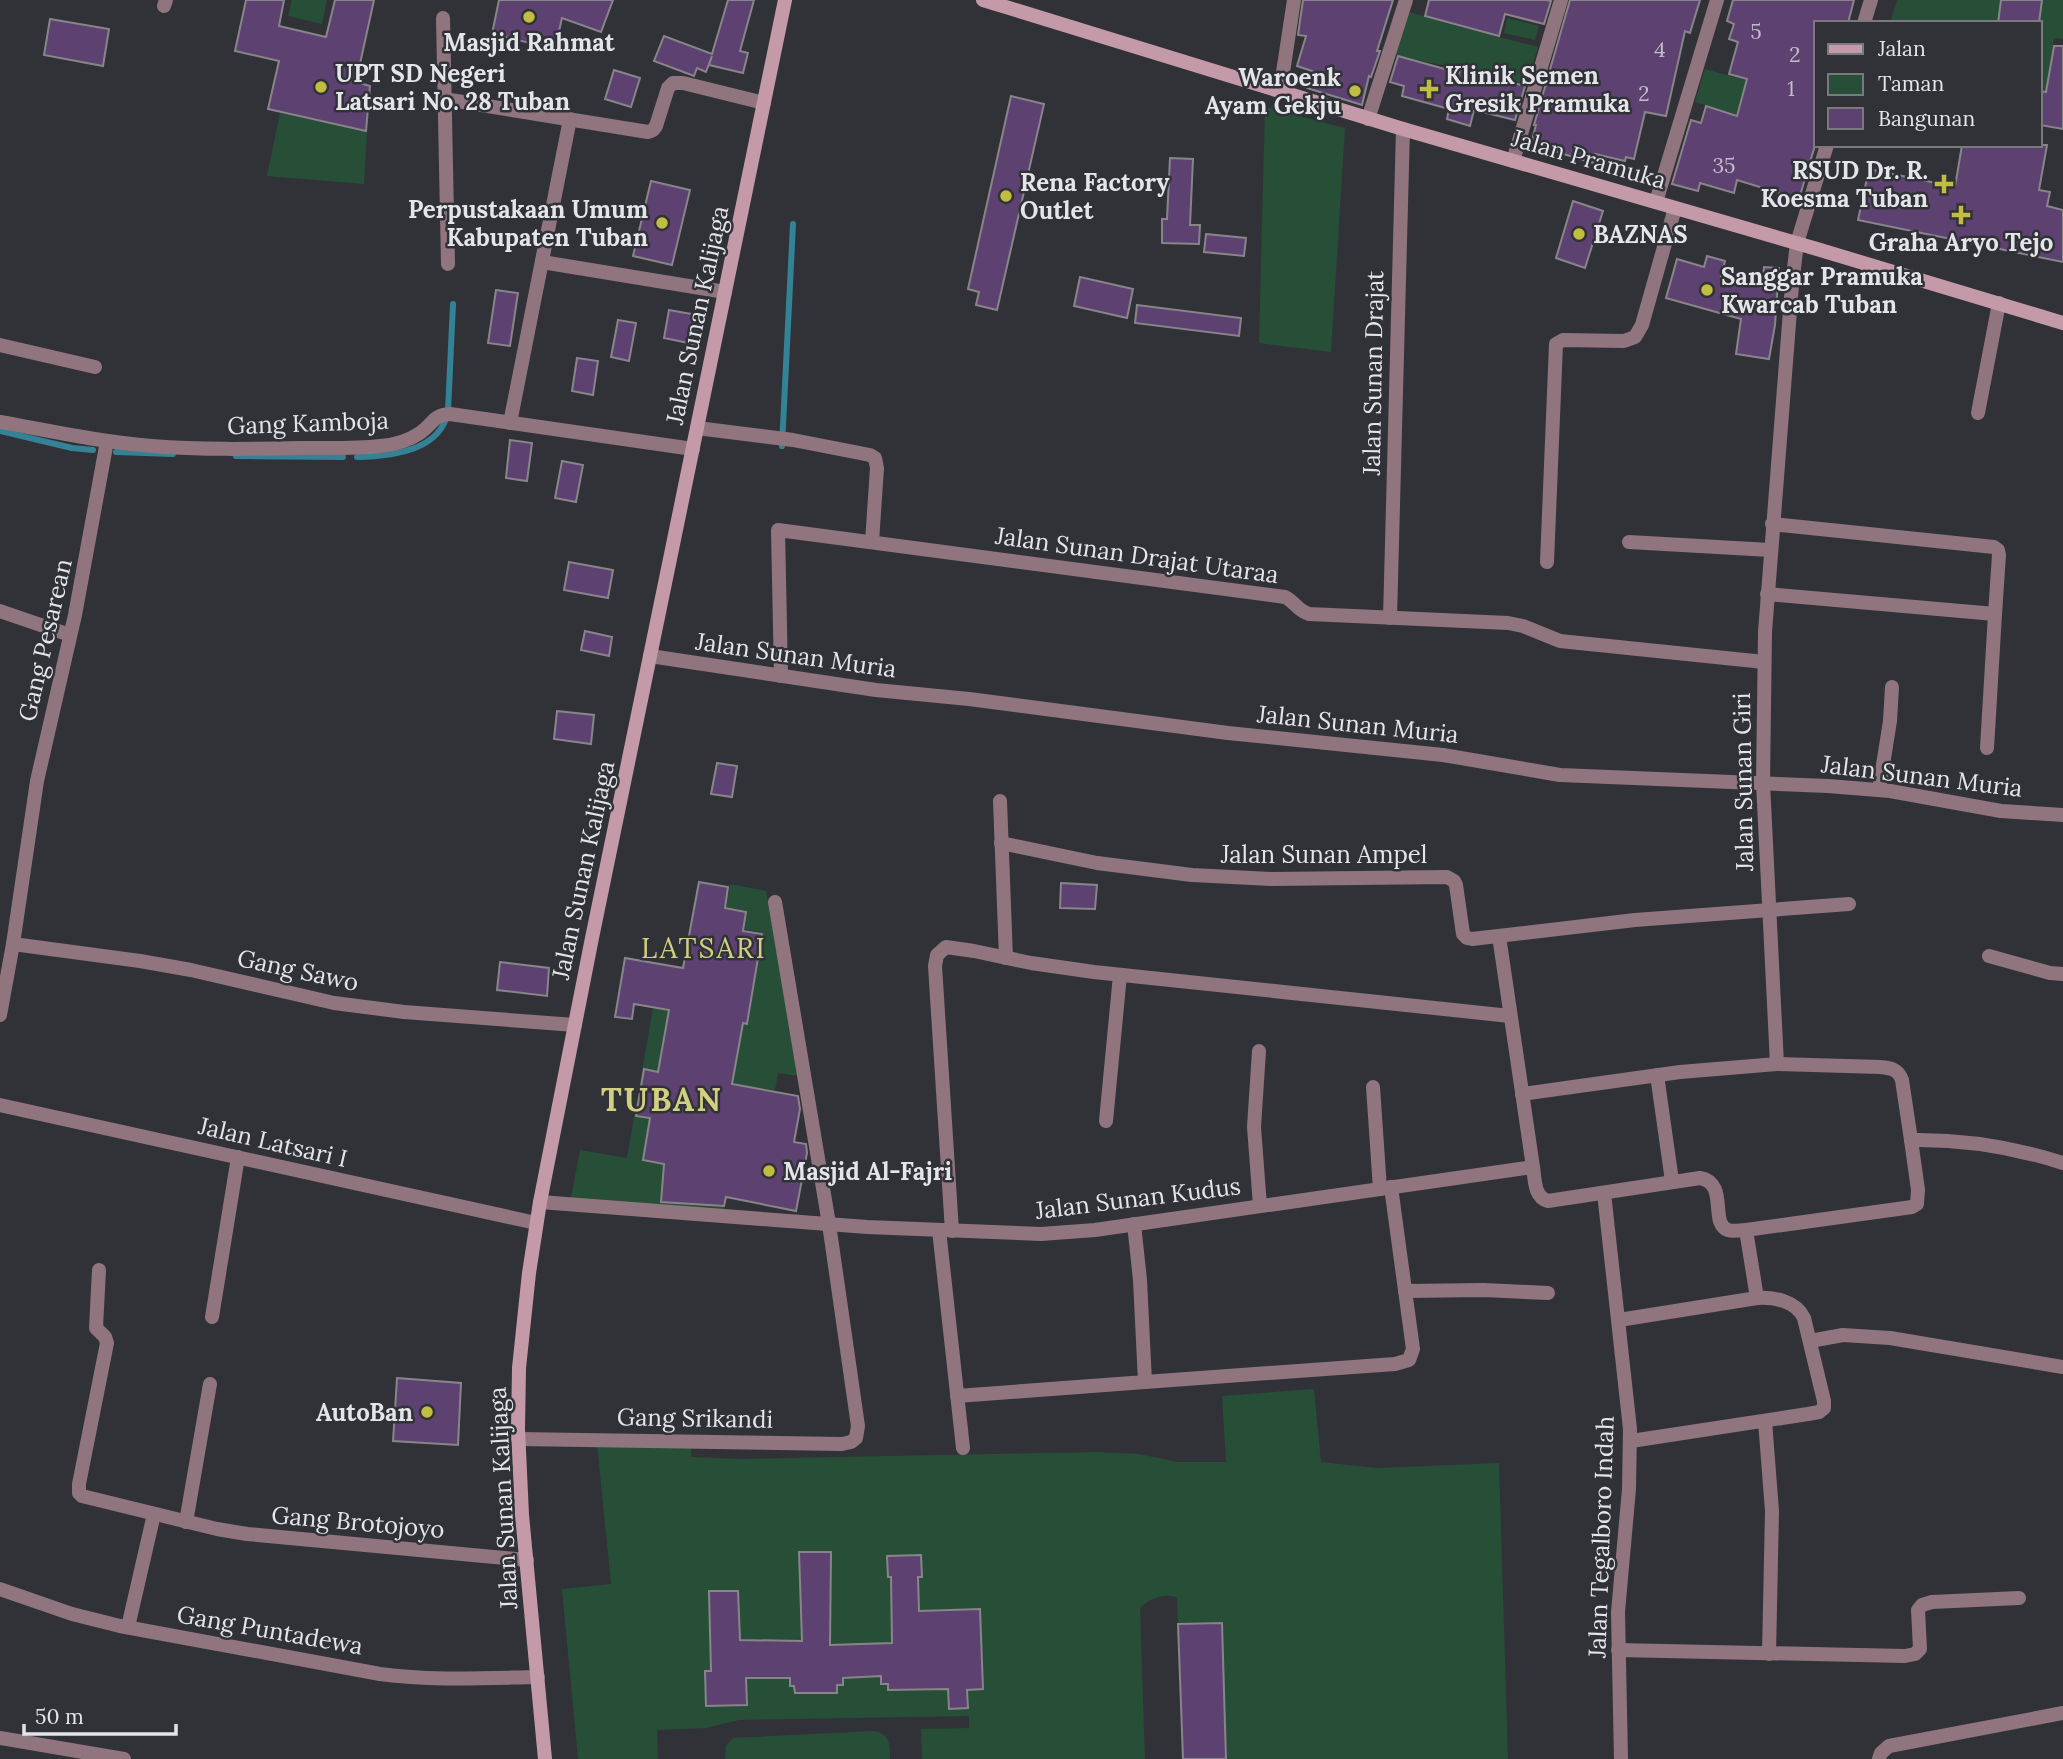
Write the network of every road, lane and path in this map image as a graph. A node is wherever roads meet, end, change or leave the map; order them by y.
1 (785, 0) edge
2 (982, 0) edge
3 (1294, 0) edge
4 (1406, 0) edge
5 (1561, 0) edge
6 (1717, 0) edge
7 (1871, 0) edge
8 (443, 18) dead end
9 (1865, 21) edge
10 (1280, 92) junction
11 (444, 99) junction
12 (764, 103) junction
13 (570, 119) junction
14 (1368, 119) junction
15 (1403, 129) junction
16 (1826, 147) edge
17 (1513, 161) junction
18 (1656, 202) junction
19 (1675, 208) junction
20 (1797, 243) junction
21 (542, 262) junction
22 (448, 264) dead end
23 (725, 292) junction
24 (1998, 303) junction
25 (2063, 323) edge
26 (0, 345) edge
27 (95, 367) dead end
28 (1978, 413) dead end
29 (0, 422) edge
30 (510, 423) junction
31 (697, 428) junction
32 (107, 440) junction
33 (693, 449) junction
34 (1772, 524) junction
35 (872, 542) junction
36 (1629, 542) dead end
37 (1770, 550) junction
38 (1546, 562) dead end
39 (1767, 594) junction
40 (0, 611) edge
41 (1995, 614) junction
42 (1390, 618) junction
43 (70, 635) junction
44 (650, 656) junction
45 (1764, 662) junction
46 (781, 676) junction
47 (1892, 687) dead end
48 (1987, 748) dead end
49 (1763, 783) junction
50 (1879, 790) junction
51 (1000, 801) dead end
52 (2063, 815) edge
53 (1001, 843) junction
54 (775, 902) dead end
55 (1849, 904) dead end
56 (1770, 909) junction
57 (1499, 936) junction
58 (13, 943) junction
59 (1990, 956) dead end
60 (1006, 958) junction
61 (2063, 974) edge
62 (1120, 975) junction
63 (0, 1015) edge
64 (1510, 1016) junction
65 (575, 1025) junction
66 (1259, 1051) dead end
67 (1777, 1064) junction
68 (1657, 1075) junction
69 (1373, 1087) dead end
70 (1522, 1094) junction
71 (0, 1105) edge
72 (1106, 1121) dead end
73 (1911, 1140) junction
74 (238, 1157) junction
75 (2063, 1163) edge
76 (1533, 1167) junction
77 (1671, 1181) junction
78 (1386, 1188) junction
79 (1604, 1193) junction
80 (540, 1202) junction
81 (1260, 1206) junction
82 (536, 1223) junction
83 (829, 1224) junction
84 (1134, 1224) junction
85 (946, 1230) junction
86 (1746, 1230) junction
87 (99, 1270) dead end
88 (1405, 1291) junction
89 (1548, 1293) dead end
90 (1757, 1298) junction
91 (212, 1317) dead end
92 (1619, 1320) junction
93 (1810, 1341) junction
94 (2063, 1367) edge
95 (1145, 1382) junction
96 (210, 1384) dead end
97 (957, 1396) junction
98 (1765, 1421) junction
99 (518, 1439) junction
100 (1630, 1441) junction
101 (962, 1448) dead end
102 (154, 1514) junction
103 (186, 1522) junction
104 (527, 1560) junction
105 (0, 1589) edge
106 (2019, 1598) dead end
107 (128, 1627) junction
108 (1618, 1650) junction
109 (1769, 1654) junction
110 (538, 1677) junction
111 (2063, 1713) edge
112 (0, 1738) edge
113 (105, 1757) edge
114 (124, 1759) edge
115 (545, 1759) edge
116 (1621, 1759) edge
117 (1879, 1759) edge

1 - 12 main road, Jalan Sunan Kalijaga
2 - 10 main road, Jalan Pramuka
3 - 10 street
4 - 14 street
5 - 17 street
6 - 18 street
7 - 9 street
8 - 11 street
10 - 14 main road, Jalan Pramuka
11 - 13 street
11 - 22 street
12 - 13 street
12 - 23 main road, Jalan Sunan Kalijaga
13 - 21 street
14 - 15 main road, Jalan Pramuka
15 - 17 main road, Jalan Pramuka
15 - 42 street, Jalan Sunan Drajat
16 - 20 street, Jalan Sunan Giri
17 - 18 main road, Jalan Pramuka
18 - 19 main road, Jalan Pramuka
19 - 20 main road, Jalan Pramuka
19 - 38 street
20 - 24 main road, Jalan Pramuka
20 - 34 street, Jalan Sunan Giri
21 - 23 street
21 - 30 street
23 - 31 main road, Jalan Sunan Kalijaga
24 - 25 main road, Jalan Pramuka
24 - 28 street
26 - 27 street
29 - 32 street, Gang Kamboja
30 - 32 street, Gang Kamboja
30 - 33 street, Gang Kamboja
31 - 33 main road, Jalan Sunan Kalijaga
31 - 35 street
32 - 43 street, Gang Pesarean
33 - 44 main road, Jalan Sunan Kalijaga
34 - 37 street, Jalan Sunan Giri
34 - 41 street
35 - 42 street, Jalan Sunan Drajat Utaraa
35 - 46 street, Jalan Sunan Drajat Utaraa
36 - 37 street
37 - 39 street, Jalan Sunan Giri
39 - 41 street
39 - 45 street, Jalan Sunan Giri
40 - 43 street
41 - 48 street
42 - 45 street, Jalan Sunan Drajat Utaraa
43 - 58 street, Gang Pesarean
44 - 46 street, Jalan Sunan Muria
44 - 65 main road, Jalan Sunan Kalijaga
45 - 49 street, Jalan Sunan Giri
46 - 49 street, Jalan Sunan Muria
47 - 50 street
49 - 50 street, Jalan Sunan Muria
49 - 56 street, Jalan Sunan Giri
50 - 52 street, Jalan Sunan Muria
51 - 53 street
53 - 57 street, Jalan Sunan Ampel
53 - 60 street
54 - 83 street
55 - 56 street, Jalan Sunan Ampel
56 - 57 street, Jalan Sunan Ampel
56 - 67 street, Jalan Sunan Giri
57 - 64 street
58 - 63 street, Gang Pesarean
58 - 65 street, Gang Sawo
59 - 61 street
60 - 62 street
60 - 85 street
62 - 64 street
62 - 72 street
64 - 70 street
65 - 80 main road, Jalan Sunan Kalijaga
66 - 81 street
67 - 68 street
67 - 73 street
68 - 70 street
68 - 77 street
69 - 78 street
70 - 76 street
71 - 74 street, Jalan Latsari I
73 - 75 street
73 - 86 street
74 - 82 street, Jalan Latsari I
74 - 91 street
76 - 78 street, Jalan Sunan Kudus
76 - 79 street
77 - 79 street
77 - 86 street
78 - 81 street, Jalan Sunan Kudus
78 - 88 street
79 - 92 street, Jalan Tegalboro Indah
80 - 82 main road, Jalan Sunan Kalijaga
80 - 83 street, Jalan Sunan Kudus
81 - 84 street, Jalan Sunan Kudus
82 - 99 main road, Jalan Sunan Kalijaga
83 - 85 street, Jalan Sunan Kudus
83 - 99 street, Gang Srikandi
84 - 85 street, Jalan Sunan Kudus
84 - 95 street
85 - 97 street
86 - 90 street
87 - 102 street, Gang Brotojoyo
88 - 89 street
88 - 95 street
90 - 92 street
90 - 93 street
92 - 100 street, Jalan Tegalboro Indah
93 - 94 street
93 - 98 street
95 - 97 street
96 - 103 street
97 - 101 street
98 - 100 street
98 - 109 street
99 - 104 main road, Jalan Sunan Kalijaga
100 - 108 street, Jalan Tegalboro Indah
102 - 103 street, Gang Brotojoyo
102 - 107 street
103 - 104 street, Gang Brotojoyo
104 - 110 main road, Jalan Sunan Kalijaga
105 - 107 street, Gang Puntadewa
106 - 109 street
107 - 110 street, Gang Puntadewa
108 - 109 street
108 - 116 street, Jalan Tegalboro Indah
110 - 115 main road, Jalan Sunan Kalijaga
111 - 117 street
112 - 113 street
113 - 114 street

